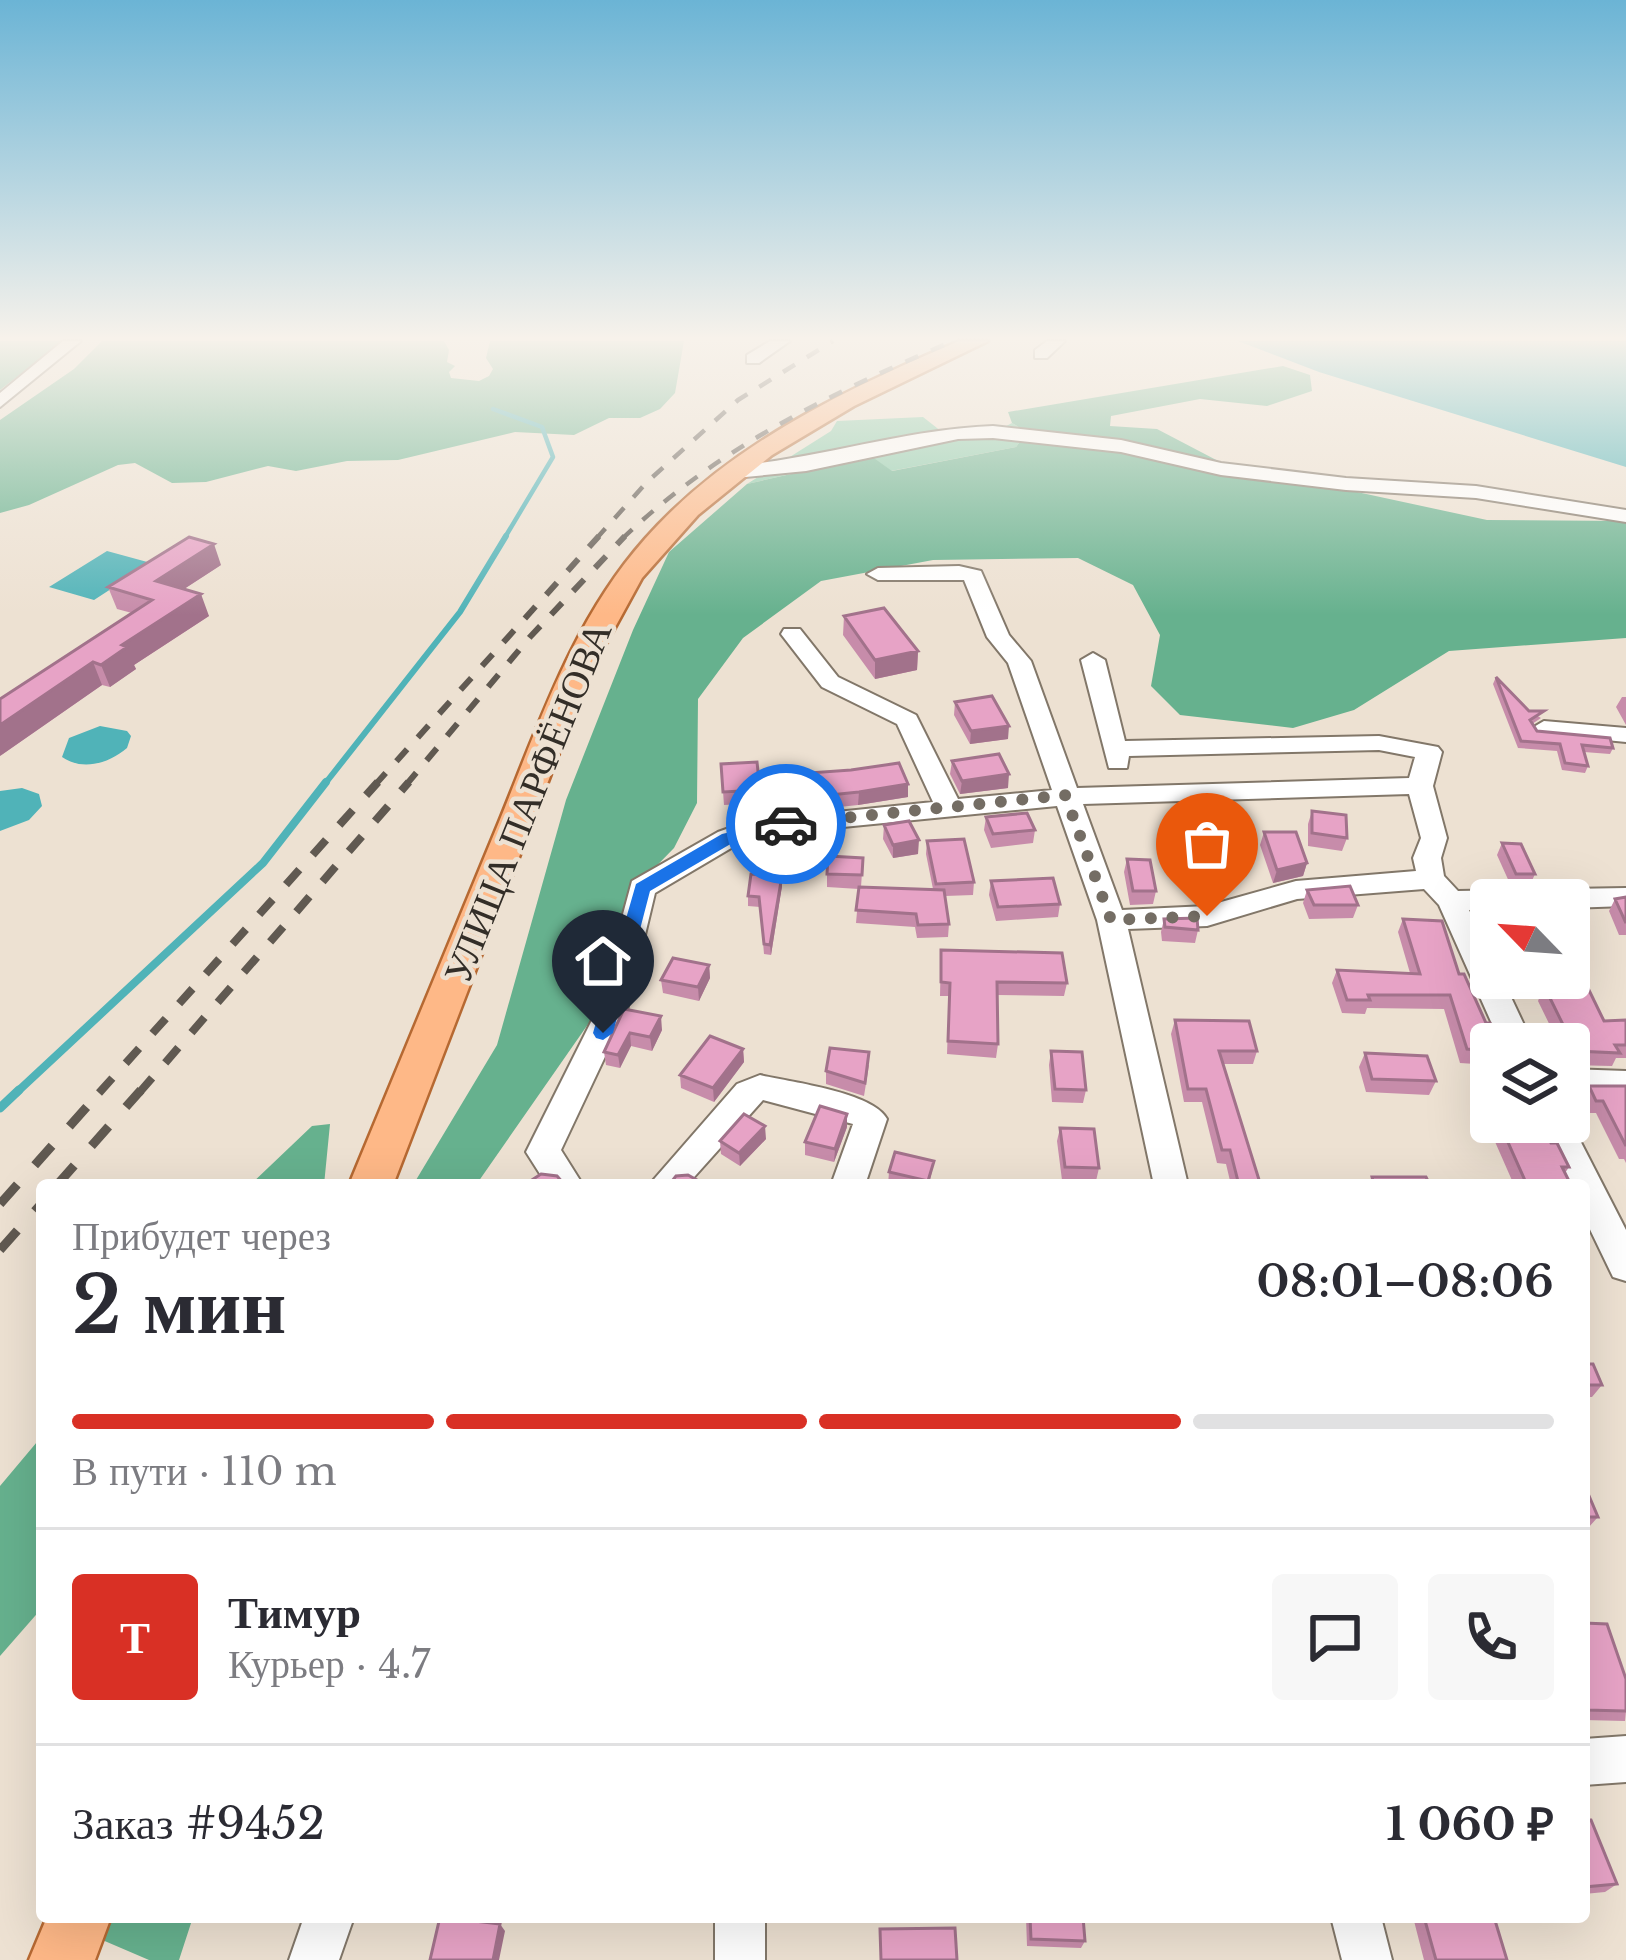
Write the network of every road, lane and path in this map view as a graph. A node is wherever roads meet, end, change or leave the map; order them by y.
1 (790, 432) edge
2 (735, 472) junction
3 (1626, 516) edge
4 (878, 574) dead end
5 (791, 634) dead end
6 (1093, 660) dead end
7 (1544, 728) edge
8 (1626, 735) edge
9 (1113, 748) junction
10 (1420, 786) junction
11 (1129, 791) junction
12 (1065, 795) junction
13 (949, 809) junction
14 (1441, 890) junction
15 (1470, 896) edge
16 (1626, 897) edge
17 (1590, 898) edge
18 (1111, 920) junction
19 (1507, 1023) edge
20 (1590, 1081) edge
21 (1626, 1082) edge
22 (1564, 1143) edge
23 (373, 1179) edge
24 (562, 1179) edge
25 (671, 1179) edge
26 (850, 1179) edge
27 (1170, 1179) edge
28 (1582, 1179) edge
29 (1590, 1194) edge
30 (1626, 1266) edge
31 (1626, 1759) edge
32 (1590, 1762) edge
33 (77, 1923) edge
34 (327, 1923) edge
35 (740, 1923) edge
36 (1358, 1923) edge
37 (62, 1960) edge
38 (314, 1960) edge
39 (740, 1960) edge
40 (1367, 1960) edge

1 - 2 main road, УЛИЦА ПАРФЁНОВА
2 - 3 street
2 - 23 main road, УЛИЦА ПАРФЁНОВА
4 - 12 street
5 - 13 street
6 - 9 street
7 - 8 street
9 - 10 street
9 - 11 street
10 - 11 street
10 - 14 street
11 - 12 street
12 - 13 street
12 - 18 street
13 - 24 street
14 - 15 street
14 - 18 street
14 - 19 street
16 - 17 street
18 - 27 street
20 - 21 street
22 - 28 street
25 - 26 street
29 - 30 street
31 - 32 street
33 - 37 main road
34 - 38 street
35 - 39 street
36 - 40 street

